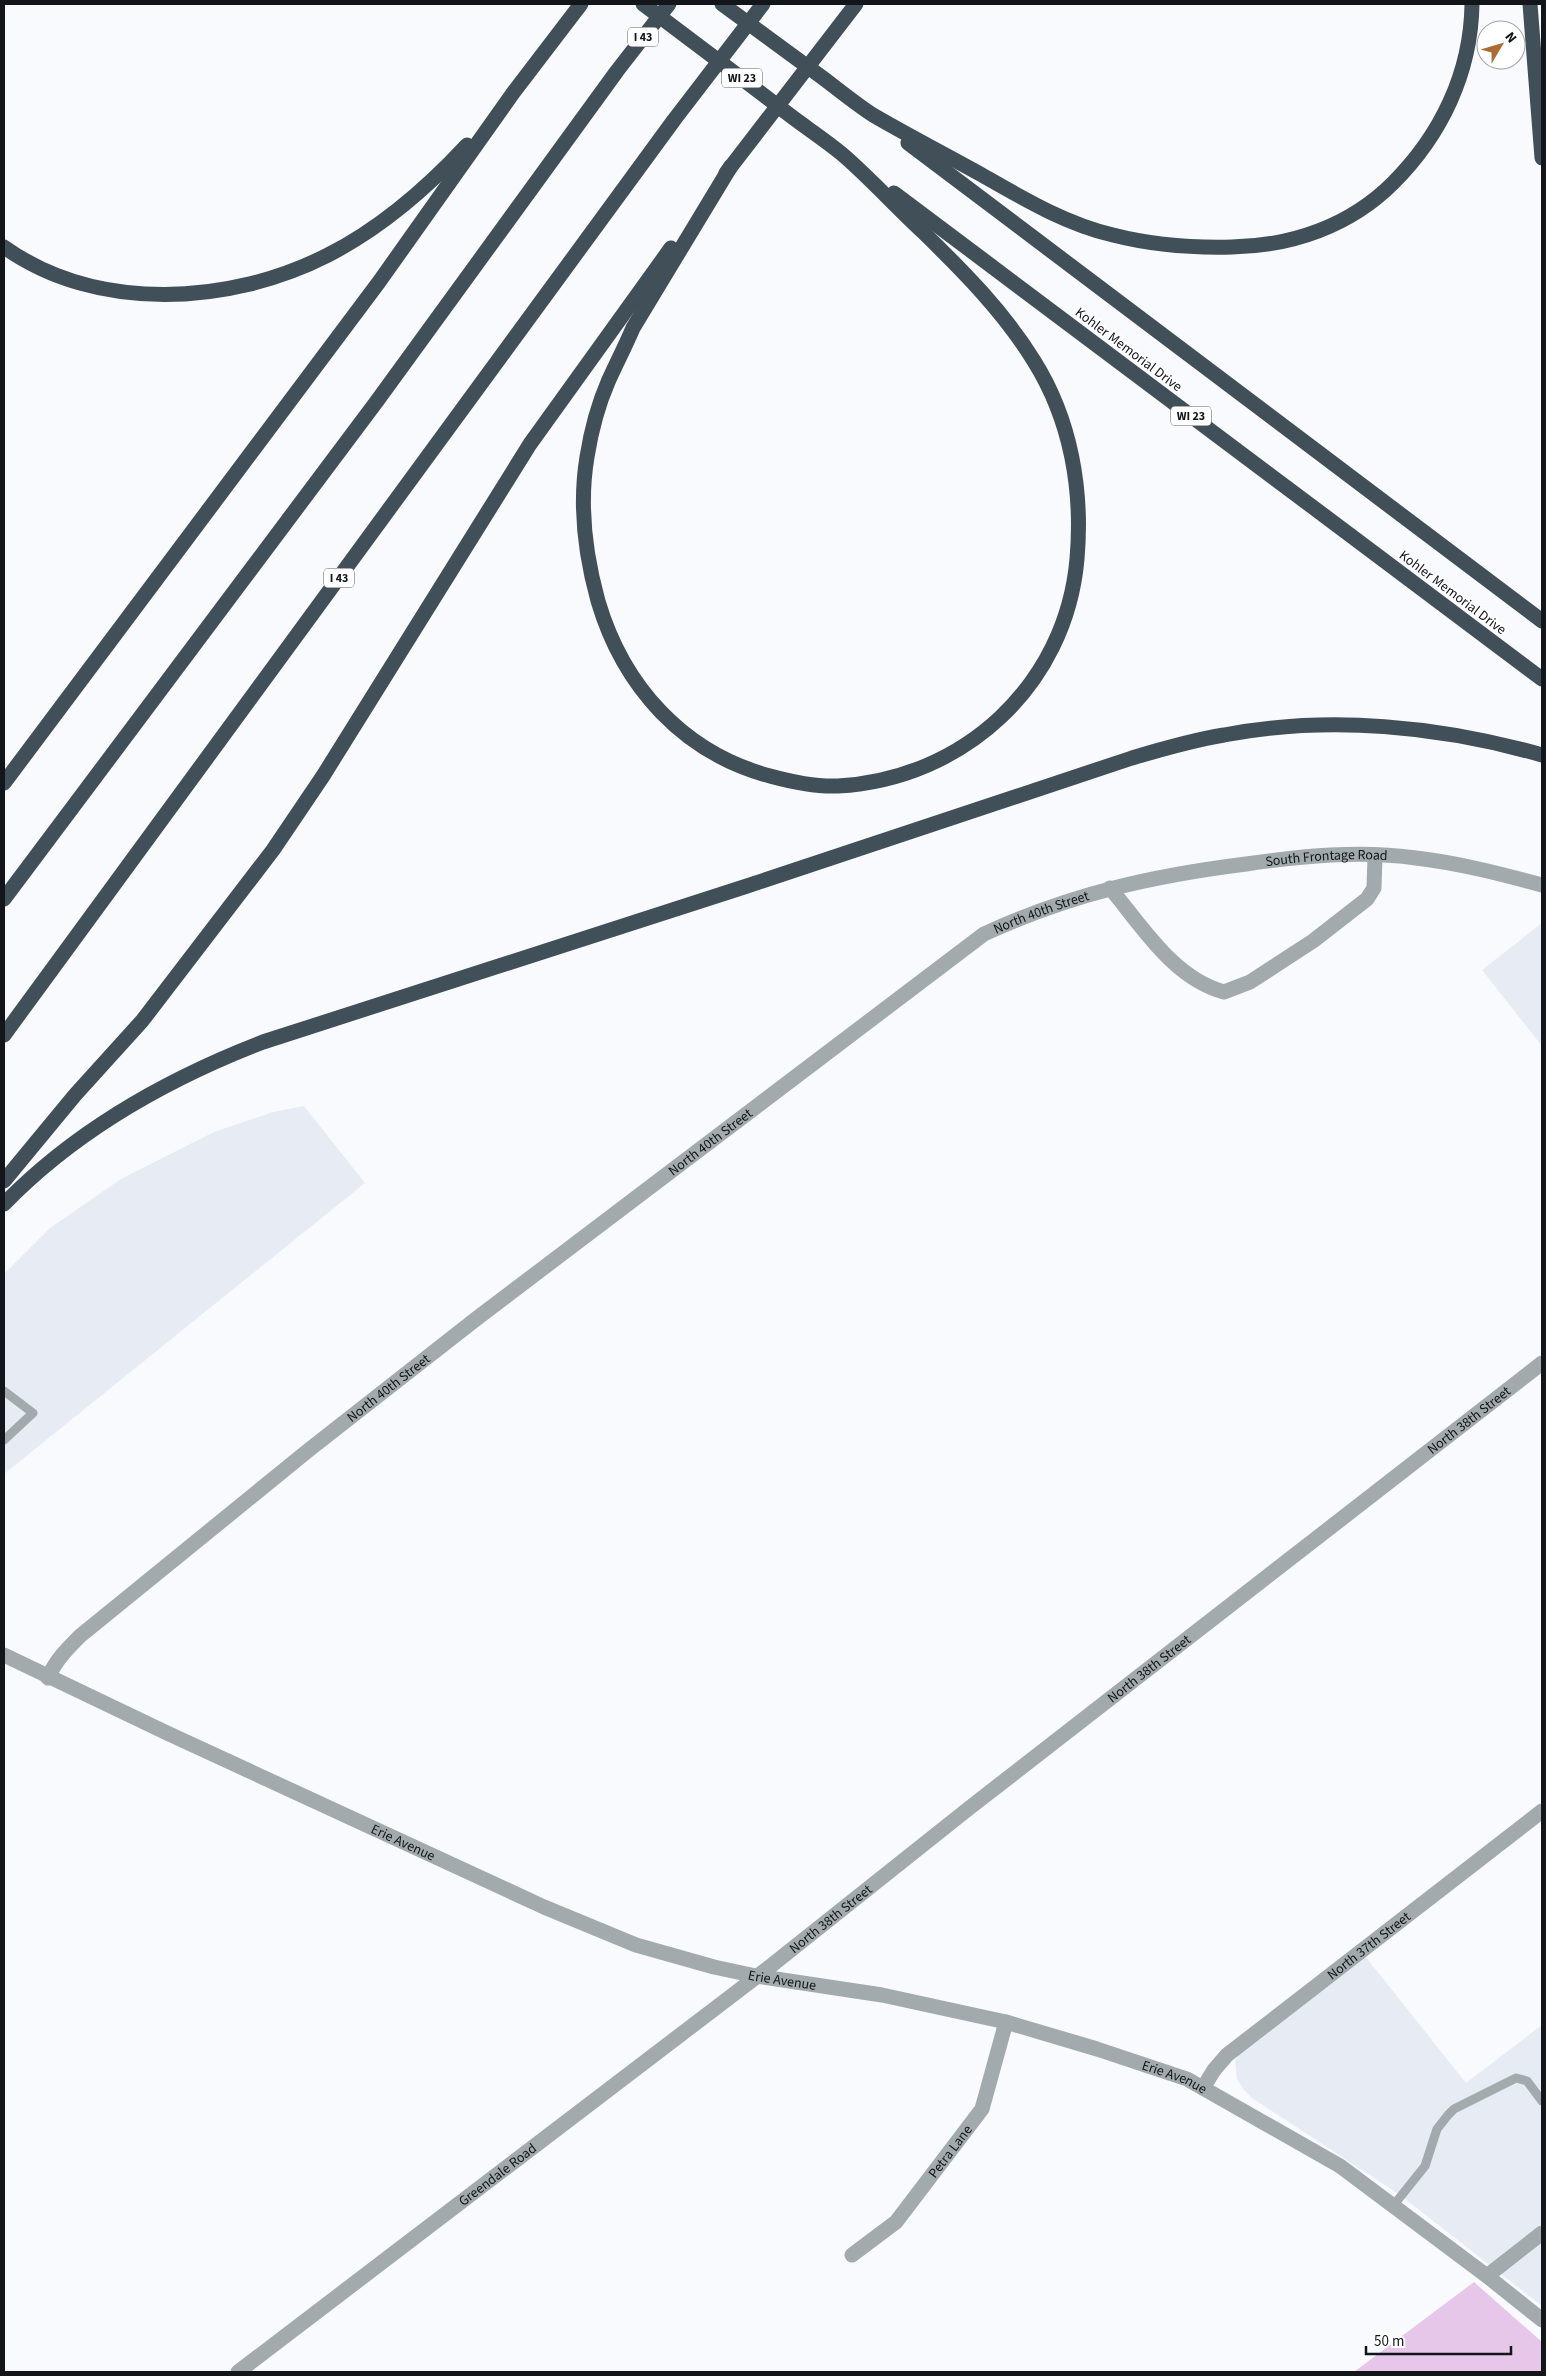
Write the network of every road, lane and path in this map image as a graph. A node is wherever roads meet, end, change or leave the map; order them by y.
1 (581, 4) edge
2 (643, 4) edge
3 (669, 4) edge
4 (722, 4) edge
5 (763, 4) edge
6 (1472, 4) edge
7 (1530, 4) edge
8 (854, 7) edge
9 (513, 93) junction
10 (872, 114) junction
11 (840, 153) junction
12 (1542, 158) edge
13 (731, 166) junction
14 (4, 247) edge
15 (1542, 620) edge
16 (1542, 679) edge
17 (1542, 755) edge
18 (4, 783) edge
19 (1375, 856) junction
20 (1542, 885) edge
21 (1110, 888) junction
22 (4, 899) edge
23 (4, 1035) edge
24 (4, 1181) edge
25 (4, 1204) edge
26 (1542, 1362) edge
27 (4, 1391) edge
28 (4, 1440) edge
29 (4, 1655) edge
30 (48, 1678) junction
31 (1542, 1811) edge
32 (756, 1976) junction
33 (1006, 2022) junction
34 (1203, 2088) junction
35 (1542, 2100) edge
36 (1393, 2206) junction
37 (1542, 2234) edge
38 (852, 2255) dead end
39 (1487, 2276) junction
40 (1542, 2320) edge
41 (238, 2372) edge

1 - 9 highway
2 - 11 highway, WI 23
3 - 22 highway, I 43
4 - 10 highway
5 - 23 highway, I 43
6 - 10 highway
7 - 12 highway
8 - 13 highway
9 - 14 highway
9 - 18 highway
10 - 15 highway
11 - 13 highway
11 - 16 highway, Kohler Memorial Drive / WI 23
13 - 24 highway
17 - 25 highway
19 - 20 street, South Frontage Road
19 - 21 street, South Frontage Road
19 - 21 street
21 - 30 street, North 40th Street
26 - 32 street, North 38th Street
27 - 28 lane
29 - 30 street, Erie Avenue
30 - 32 street, Erie Avenue
31 - 34 street, North 37th Street
32 - 33 street, Erie Avenue
32 - 41 street, Greendale Road
33 - 34 street, Erie Avenue
33 - 38 street, Petra Lane
34 - 36 street, Erie Avenue
35 - 36 lane
36 - 39 street, Erie Avenue
37 - 39 street
39 - 40 street, Erie Avenue

